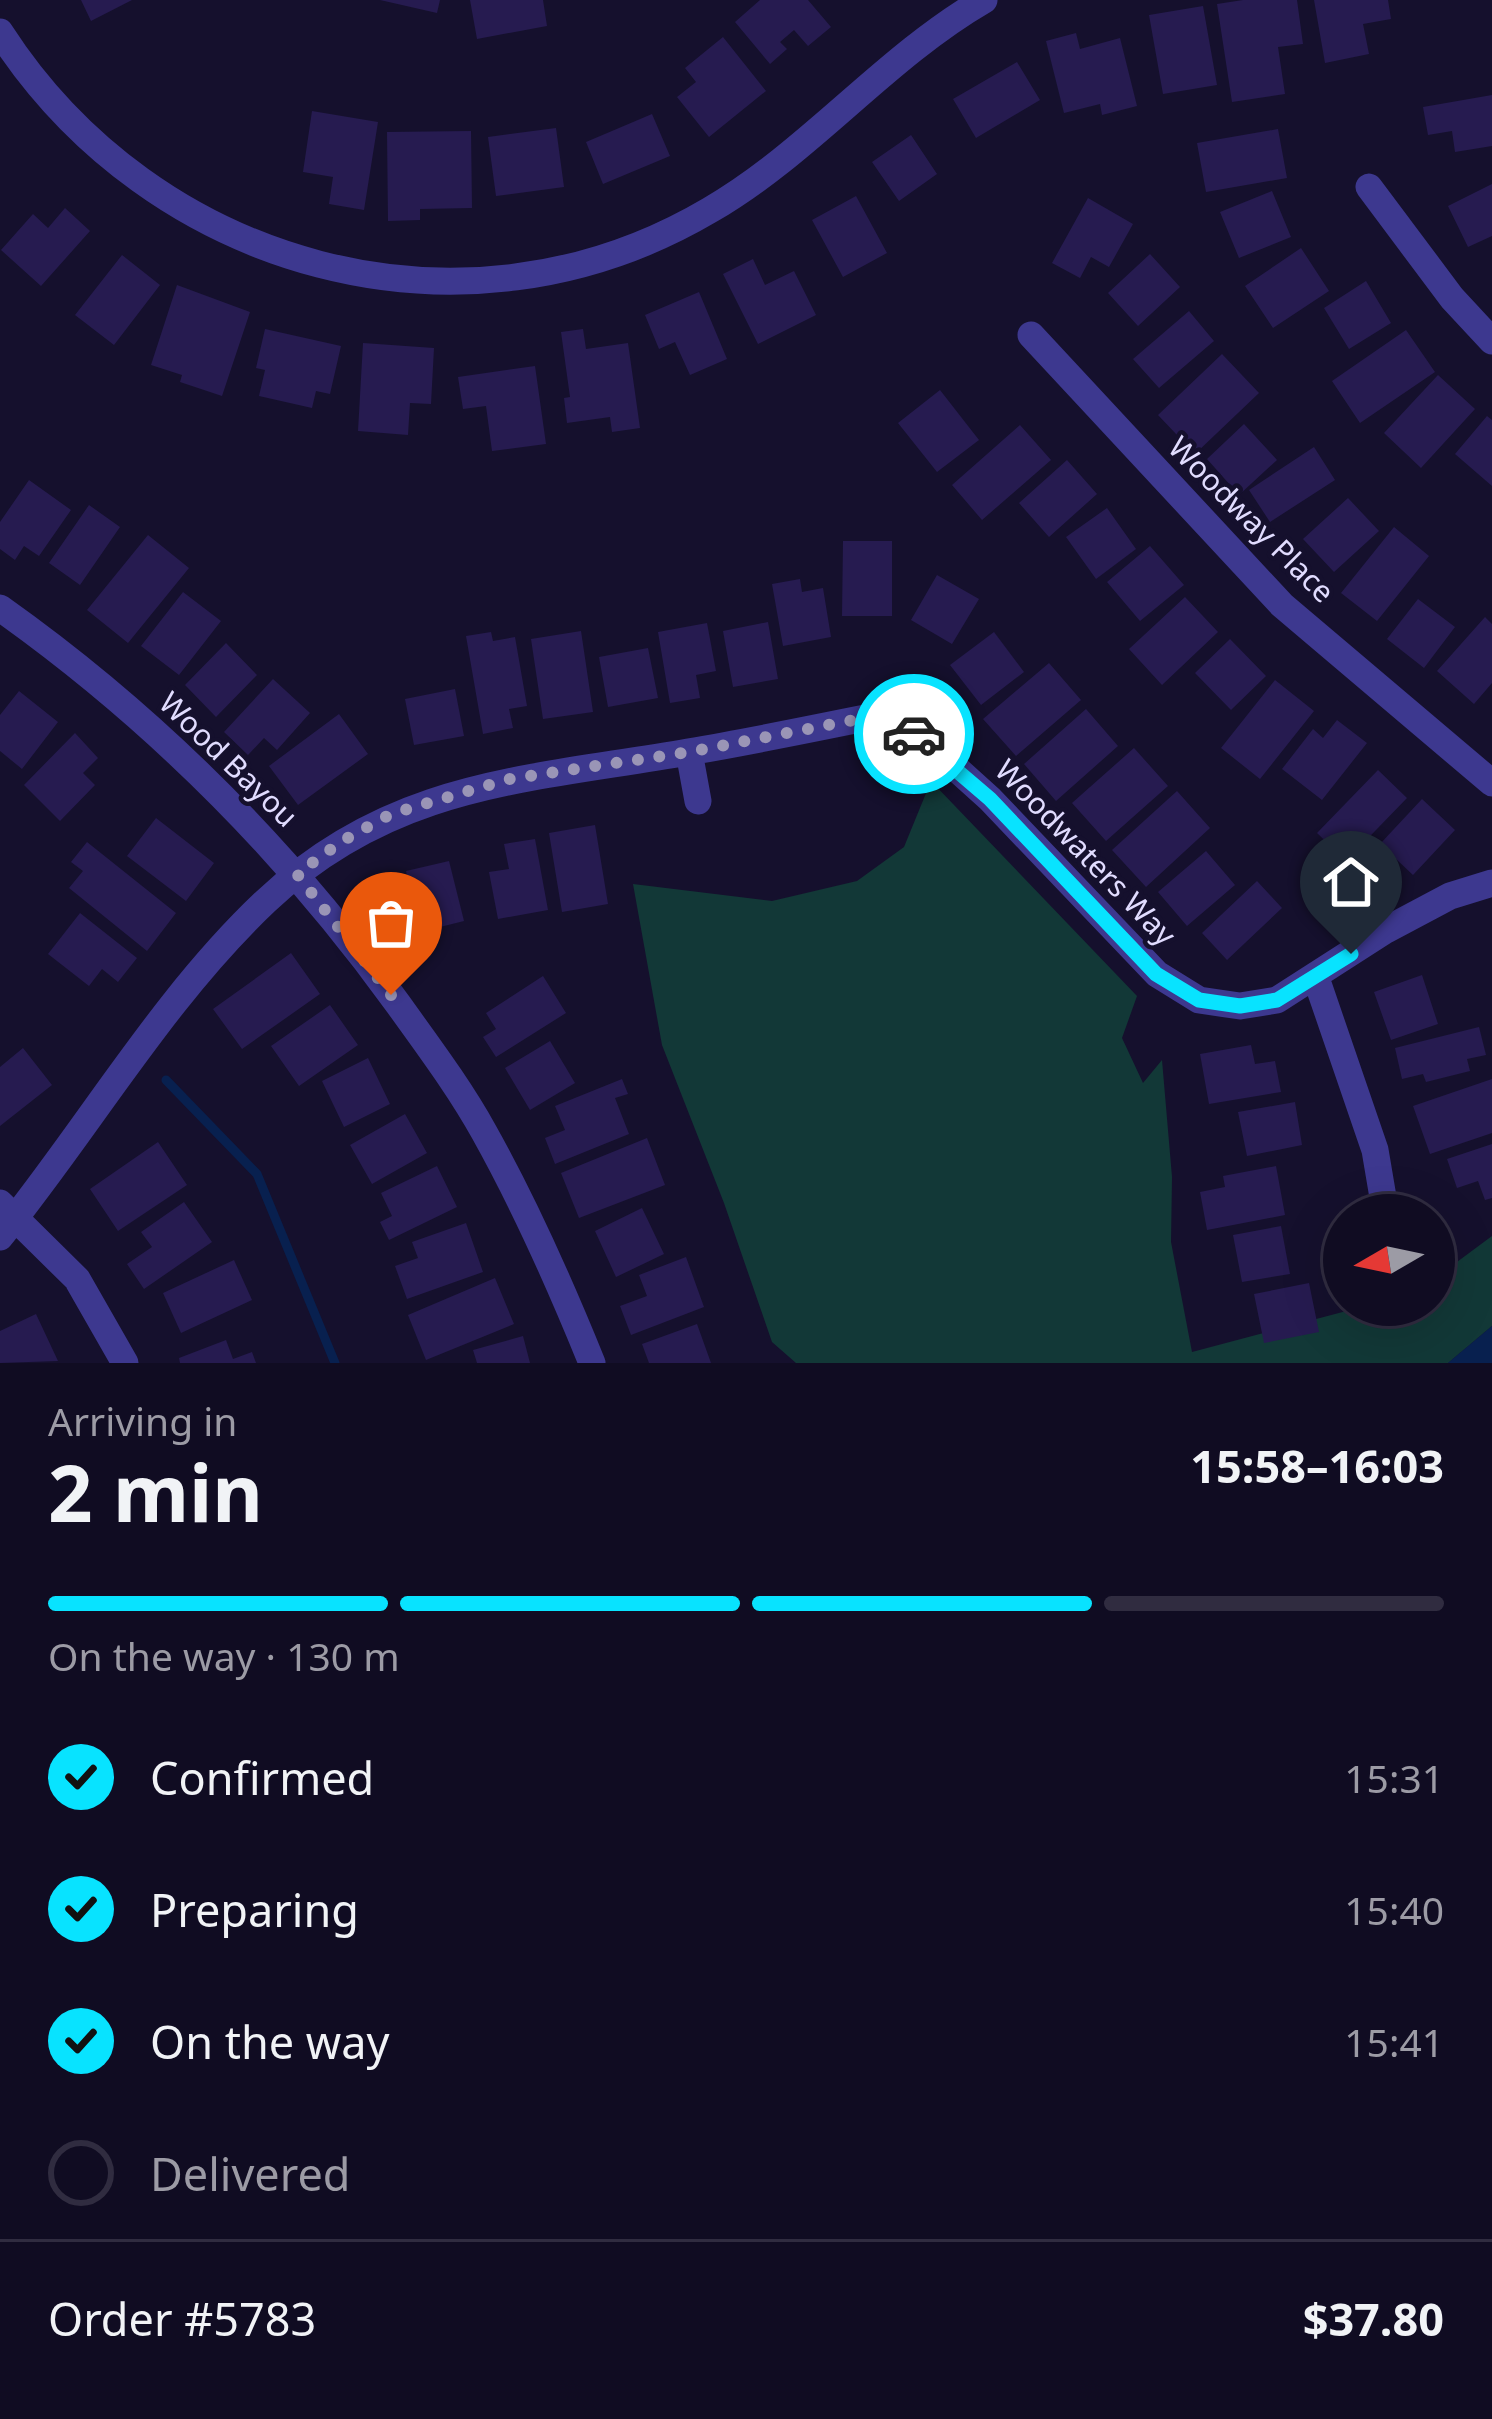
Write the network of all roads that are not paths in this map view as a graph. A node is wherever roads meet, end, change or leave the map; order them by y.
1 (984, 0) edge
2 (0, 32) edge
3 (1369, 187) dead end
4 (1031, 335) dead end
5 (1492, 341) edge
6 (0, 608) edge
7 (689, 752) junction
8 (1492, 783) edge
9 (698, 801) dead end
10 (297, 874) junction
11 (1492, 884) edge
12 (1316, 978) junction
13 (1382, 1194) edge
14 (5, 1219) edge
15 (124, 1363) edge
16 (592, 1363) edge

1 - 2 street
3 - 5 street
4 - 8 street, Woodway Place
6 - 10 street, Wood Bayou
7 - 9 street
7 - 10 street, Woodwaters Way
7 - 12 street, Woodwaters Way
10 - 14 street, Woodwaters Way
10 - 16 street, Wood Bayou
11 - 12 street, Woodwaters Way
12 - 13 street
14 - 15 street

